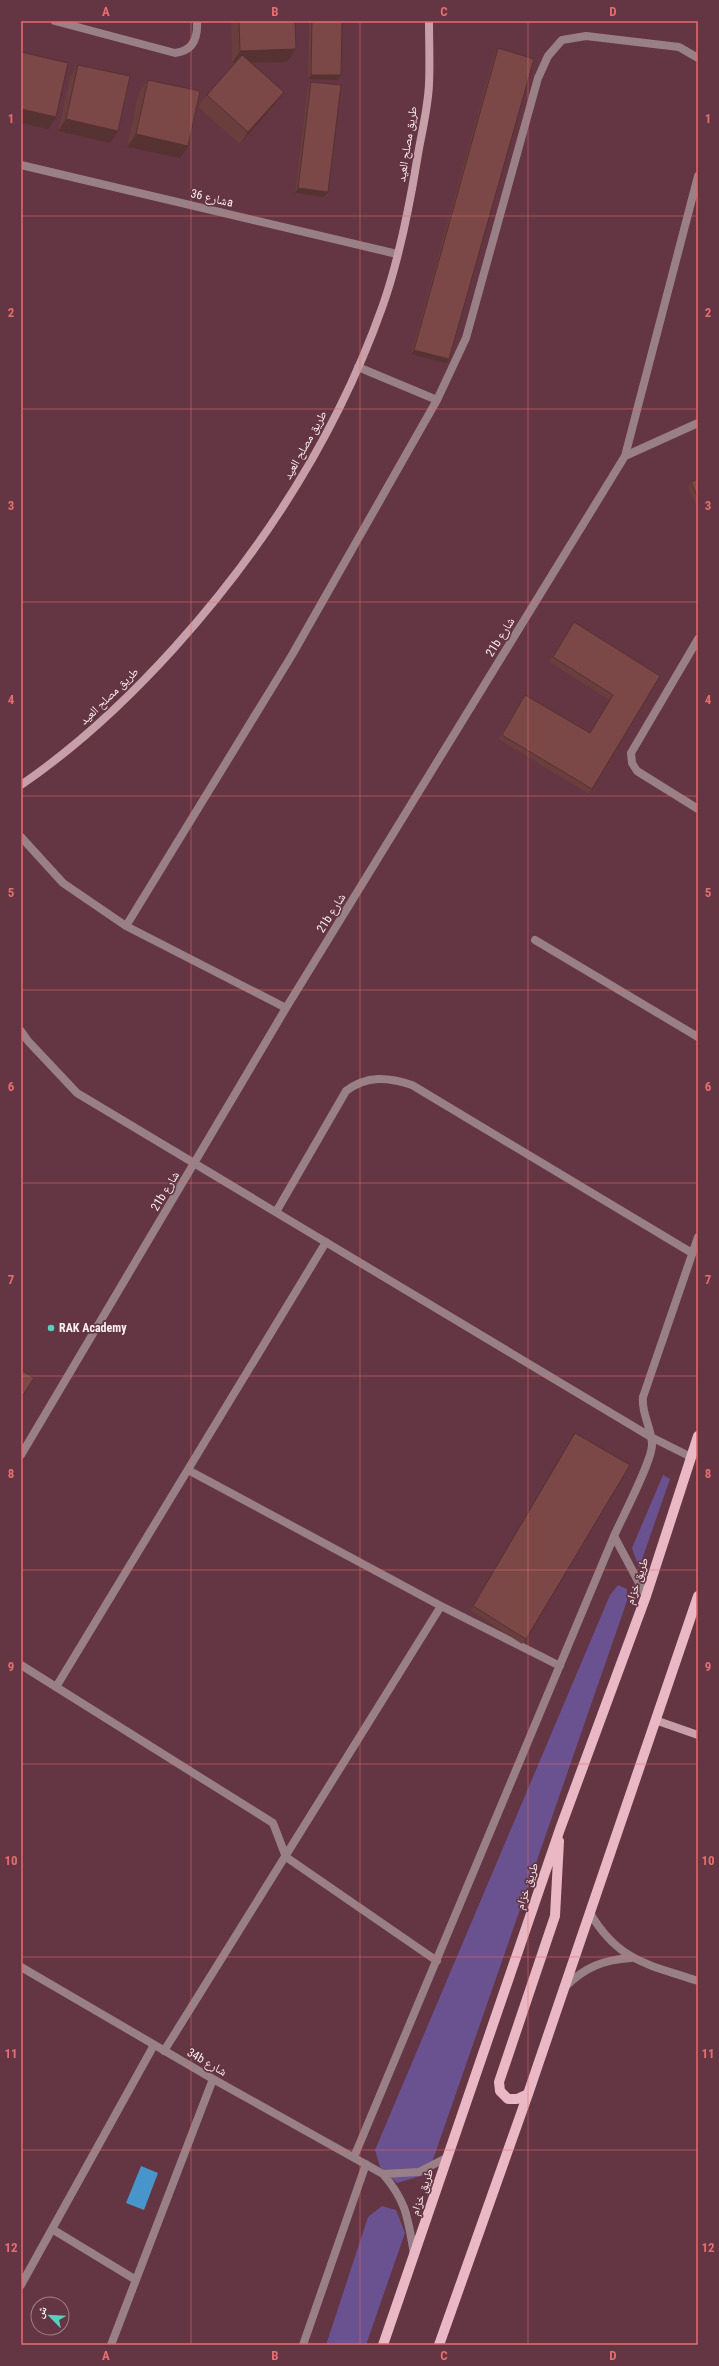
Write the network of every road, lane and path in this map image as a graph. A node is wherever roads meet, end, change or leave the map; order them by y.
1 (55, 21) edge
2 (197, 21) edge
3 (429, 21) edge
4 (698, 58) edge
5 (21, 166) edge
6 (698, 176) edge
7 (397, 254) junction
8 (358, 367) junction
9 (437, 400) junction
10 (698, 423) edge
11 (625, 456) junction
12 (698, 639) edge
13 (21, 785) edge
14 (698, 809) edge
15 (21, 837) edge
16 (126, 926) junction
17 (535, 940) dead end
18 (286, 1008) junction
19 (21, 1031) edge
20 (698, 1037) edge
21 (195, 1164) junction
22 (276, 1212) junction
23 (698, 1237) edge
24 (326, 1242) junction
25 (692, 1253) junction
26 (698, 1436) edge
27 (651, 1437) junction
28 (21, 1455) edge
29 (691, 1456) junction
30 (188, 1470) junction
31 (614, 1536) junction
32 (646, 1596) junction
33 (698, 1596) edge
34 (441, 1606) junction
35 (21, 1665) edge
36 (560, 1666) junction
37 (56, 1687) junction
38 (655, 1720) junction
39 (698, 1735) edge
40 (560, 1829) junction
41 (286, 1857) junction
42 (590, 1913) junction
43 (631, 1958) junction
44 (437, 1961) junction
45 (21, 1967) edge
46 (698, 1981) edge
47 (564, 1987) junction
48 (154, 2045) junction
49 (164, 2051) junction
50 (213, 2080) junction
51 (528, 2094) junction
52 (354, 2157) junction
53 (448, 2157) junction
54 (366, 2164) junction
55 (383, 2174) junction
56 (52, 2229) junction
57 (414, 2256) junction
58 (136, 2280) junction
59 (21, 2285) edge
60 (111, 2345) edge
61 (303, 2345) edge
62 (383, 2345) edge
63 (440, 2345) edge

1 - 2 street
3 - 7 street, طريق مصلح العيد
4 - 9 street
5 - 7 street, شارع 36a
6 - 11 street, 21b شارع
7 - 8 street, طريق مصلح العيد
8 - 9 street
8 - 13 street, طريق مصلح العيد
9 - 16 street
10 - 11 street
11 - 18 street, 21b شارع
12 - 14 street
15 - 16 street
16 - 18 street
17 - 20 street
18 - 21 street, 21b شارع
19 - 21 street
21 - 22 street
21 - 28 street, 21b شارع
22 - 24 street
22 - 25 street
23 - 25 street
24 - 27 street
24 - 30 street
25 - 27 street
26 - 29 main road, طريق خزام
27 - 29 street
27 - 31 street
29 - 32 main road, طريق خزام
30 - 34 street
30 - 37 street
31 - 32 street
31 - 36 street
32 - 40 main road, طريق خزام
33 - 38 main road
34 - 36 street
34 - 41 street
35 - 37 street
36 - 44 street
37 - 41 street
38 - 39 street
38 - 42 main road
40 - 51 main road
40 - 53 main road, طريق خزام
41 - 44 street
41 - 49 street
42 - 43 street
42 - 47 main road
43 - 46 street
43 - 47 street
44 - 52 street
45 - 48 street, 34b شارع
47 - 51 main road
48 - 49 street, 34b شارع
48 - 56 street
49 - 50 street, 34b شارع
50 - 52 street, 34b شارع
50 - 58 street
51 - 63 main road
52 - 54 street, 34b شارع
53 - 55 street
53 - 57 main road, طريق خزام
54 - 55 street, 34b شارع
54 - 61 street
55 - 57 street, 34b شارع
56 - 58 street
56 - 59 street
57 - 62 main road, طريق خزام
58 - 60 street

